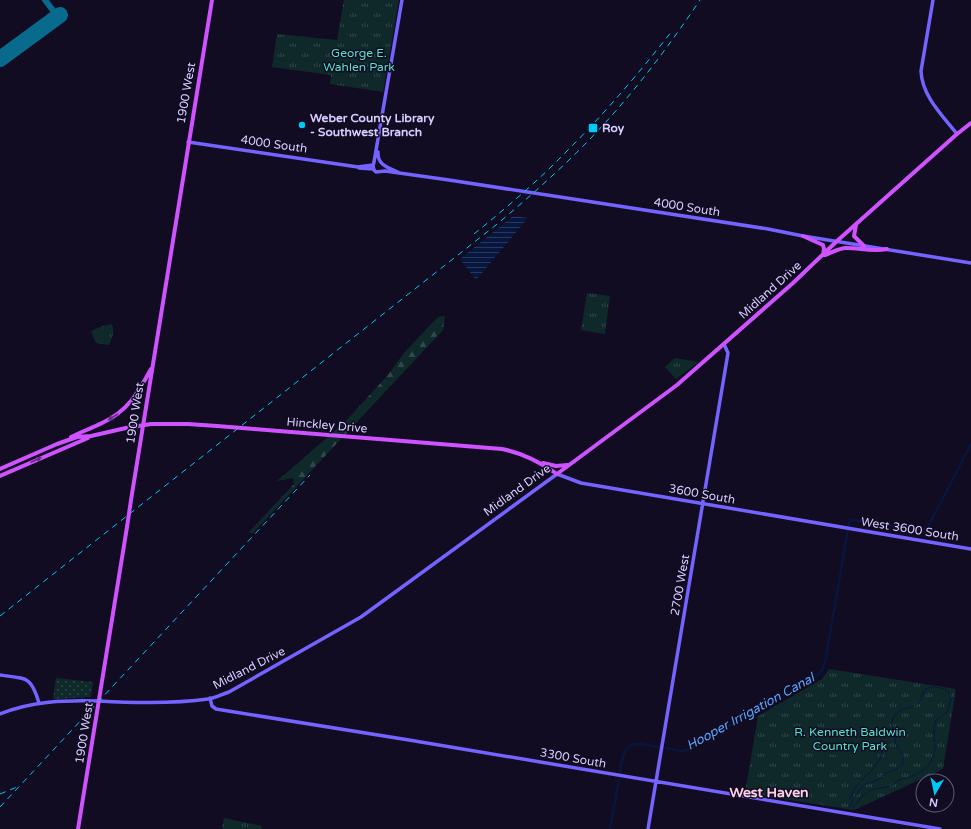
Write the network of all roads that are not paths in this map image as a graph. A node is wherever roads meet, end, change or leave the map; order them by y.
1 (212, 0) edge
2 (402, 0) edge
3 (933, 0) edge
4 (971, 123) edge
5 (957, 134) junction
6 (188, 142) junction
7 (377, 150) junction
8 (380, 161) junction
9 (373, 165) junction
10 (384, 166) junction
11 (382, 171) junction
12 (399, 173) junction
13 (856, 224) junction
14 (804, 236) junction
15 (837, 241) junction
16 (864, 246) junction
17 (887, 249) junction
18 (822, 256) junction
19 (971, 263) edge
20 (724, 344) junction
21 (153, 365) junction
22 (143, 426) junction
23 (91, 436) junction
24 (57, 444) junction
25 (541, 463) junction
26 (569, 465) junction
27 (0, 469) edge
28 (557, 474) junction
29 (0, 476) edge
30 (702, 505) junction
31 (845, 528) joint
32 (971, 549) edge
33 (0, 675) edge
34 (210, 698) junction
35 (99, 702) junction
36 (39, 703) junction
37 (0, 714) edge
38 (656, 782) junction
39 (78, 829) edge
40 (648, 829) edge
41 (940, 829) edge

1 - 6 main road, 1900 West
2 - 7 street
3 - 5 street
4 - 5 main road, Midland Drive
5 - 13 main road, Midland Drive
6 - 9 street, 4000 South
6 - 21 main road, 1900 West
7 - 8 street
7 - 9 street
8 - 9 street, 4000 South
8 - 10 street
9 - 11 street, 4000 South
10 - 11 street
10 - 12 street, 4000 South
11 - 12 street, 4000 South
12 - 14 street, 4000 South
13 - 15 main road, Midland Drive
13 - 16 main road
14 - 15 street, 4000 South
14 - 18 main road
15 - 16 street, 4000 South
15 - 18 main road, Midland Drive
16 - 17 street, 4000 South
17 - 18 main road
17 - 19 street, 4000 South
18 - 20 main road, Midland Drive
20 - 26 main road, Midland Drive
20 - 30 street, 2700 West
21 - 22 main road, 1900 West
21 -> 24 main road
22 - 23 main road, Hinckley Drive
22 - 25 main road, Hinckley Drive, bridge
22 - 35 main road, 1900 West, bridge
23 - 24 main road, Hinckley Drive
29 -> 23 main road, Hinckley Drive
24 - 27 main road, Hinckley Drive
25 - 26 main road
25 - 28 main road, Hinckley Drive
26 - 28 main road, Midland Drive
28 - 30 street, 3600 South
28 - 34 street, Midland Drive
30 - 31 street, 3600 South
30 - 38 street, 2700 West
31 - 32 street, West 3600 South
33 - 36 street
34 - 35 street, Midland Drive
34 - 38 street, 3300 South
35 - 36 street, Midland Drive
35 - 39 main road, 1900 West
36 - 37 street, Midland Drive
38 - 40 street, 2700 West
38 - 41 street, 3300 South

